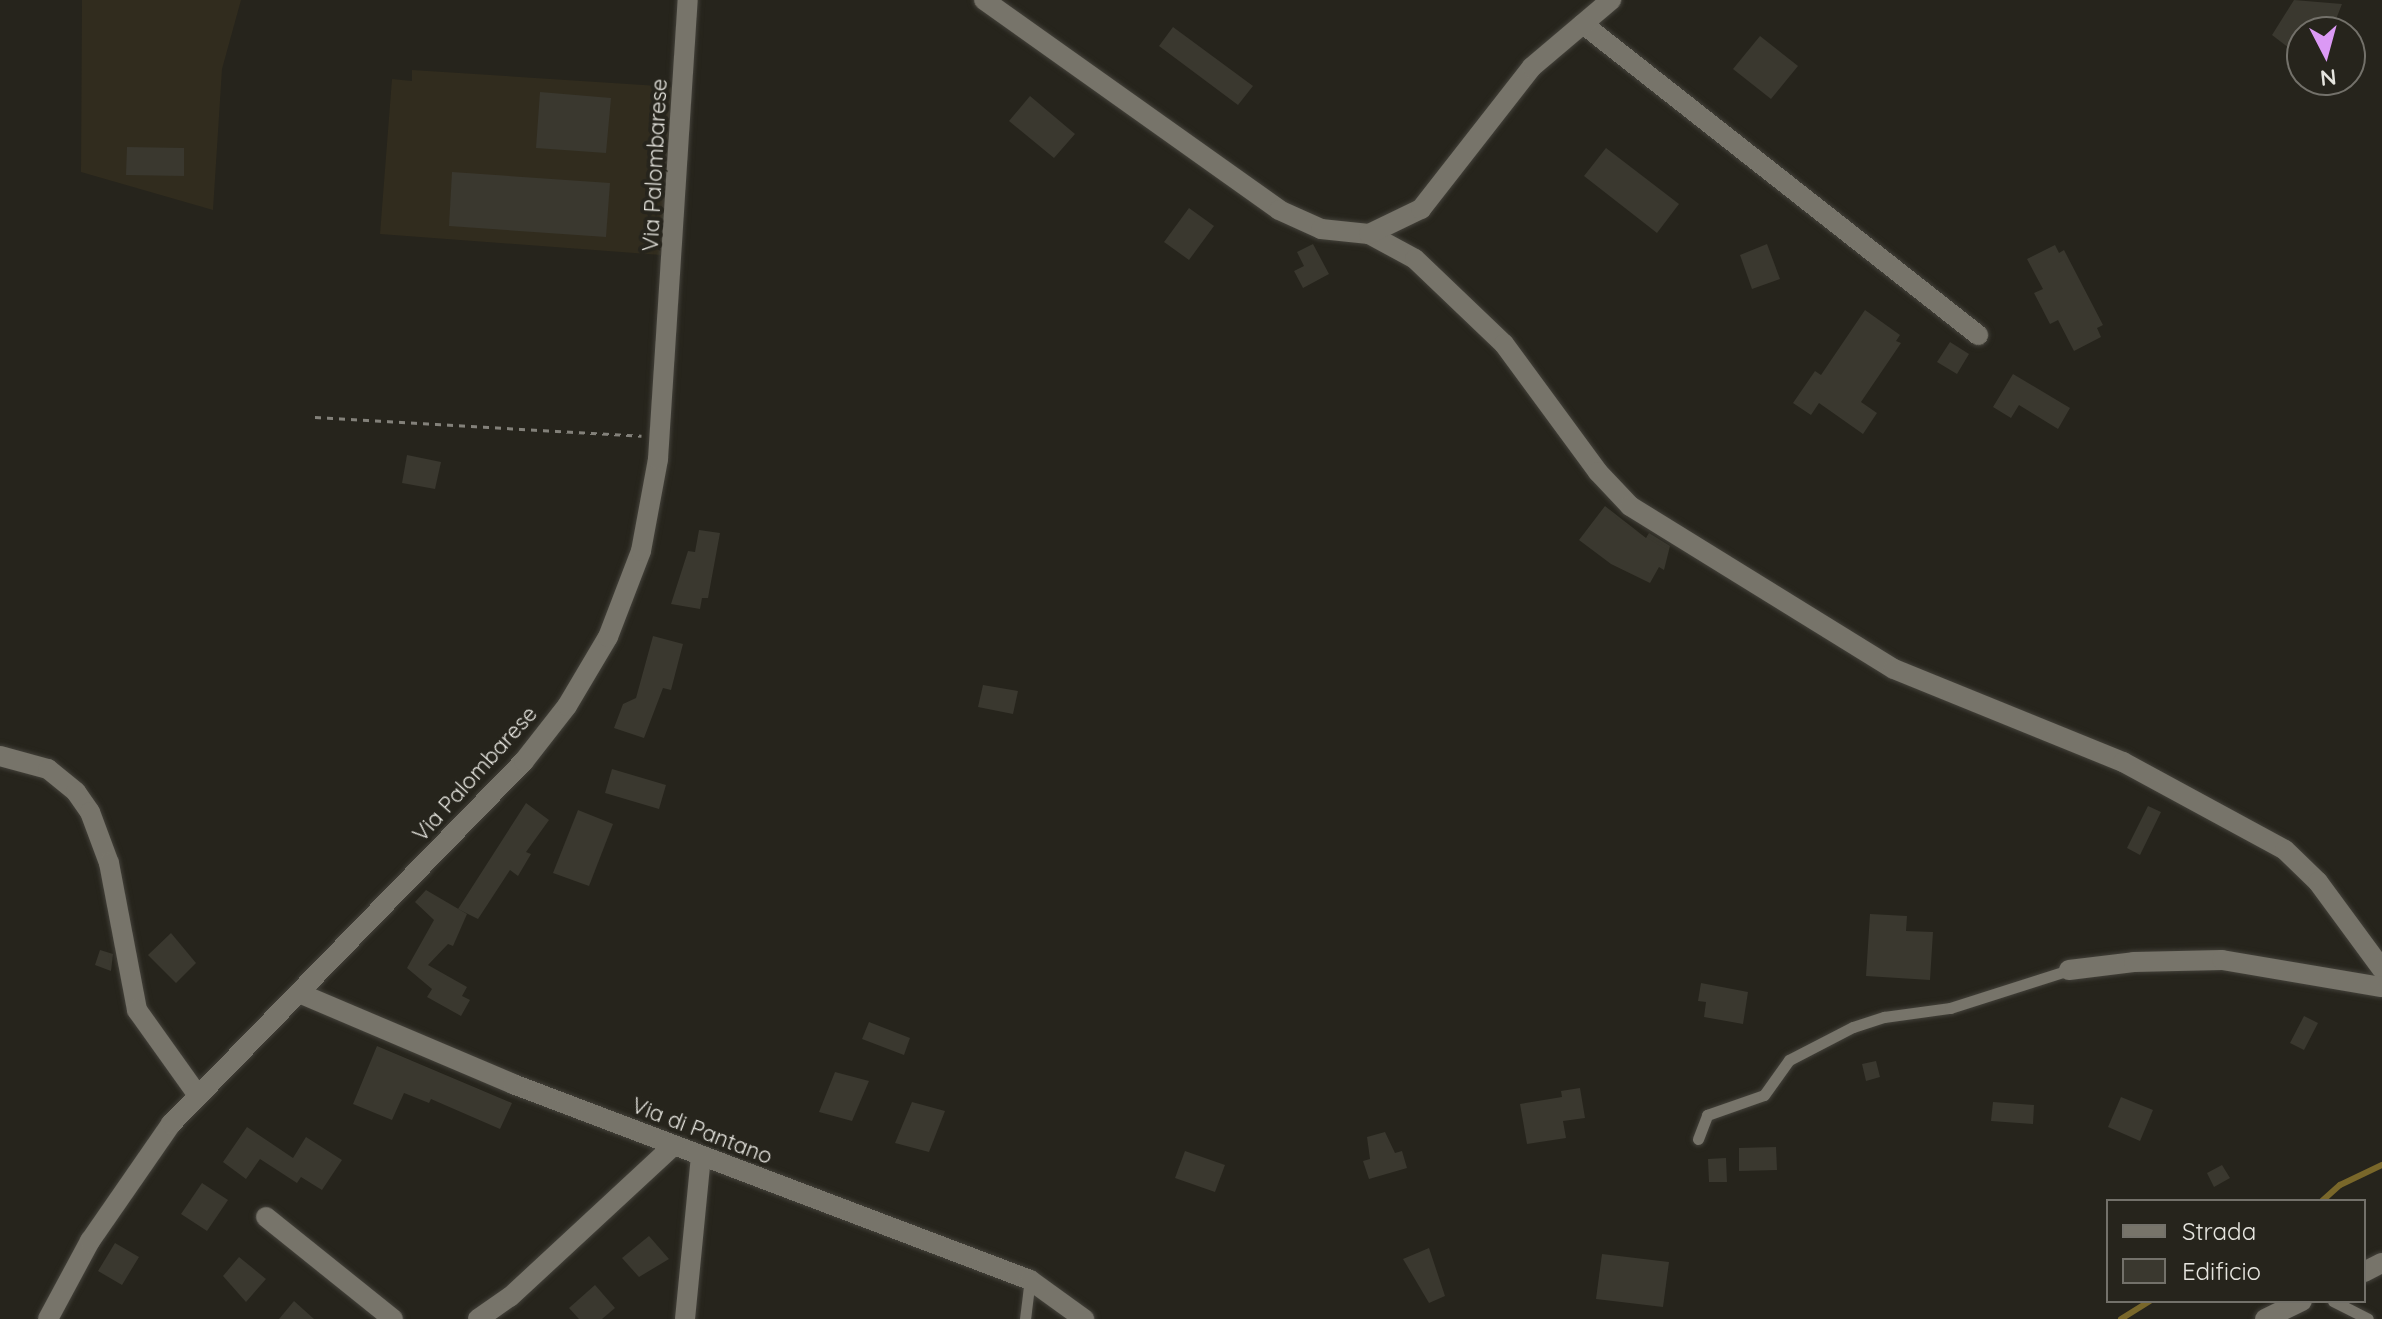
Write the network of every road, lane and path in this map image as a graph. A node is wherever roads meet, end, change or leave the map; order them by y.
1 (688, 0) edge
2 (984, 0) edge
3 (1611, 0) edge
4 (1583, 24) junction
5 (1369, 234) junction
6 (1978, 335) dead end
7 (315, 417) dead end
8 (661, 437) junction
9 (0, 756) edge
10 (2382, 969) edge
11 (2069, 970) joint
12 (2382, 987) edge
13 (299, 993) junction
14 (197, 1094) junction
15 (1698, 1139) dead end
16 (673, 1146) junction
17 (701, 1157) junction
18 (266, 1217) dead end
19 (1030, 1280) junction
20 (2298, 1303) edge
21 (2337, 1303) edge
22 (48, 1319) edge
23 (393, 1319) edge
24 (478, 1319) edge
25 (685, 1319) edge
26 (1025, 1319) edge
27 (1084, 1319) edge
28 (2265, 1319) edge
29 (2368, 1319) edge

1 - 8 street, Via Palombarese
2 - 5 street
3 - 4 street
4 - 5 street
4 - 6 street
5 - 10 street
7 - 8 path
8 - 13 street, Via Palombarese
9 - 14 street
11 - 12 street
11 - 15 lane
13 - 14 street, Via Palombarese
13 - 16 street, Via di Pantano
14 - 22 street, Via Palombarese
16 - 17 street, Via di Pantano
16 - 24 street
17 - 19 street, Via di Pantano
17 - 25 street
18 - 23 street
19 - 26 lane
19 - 27 street, Via di Pantano
20 - 28 street
21 - 29 lane

